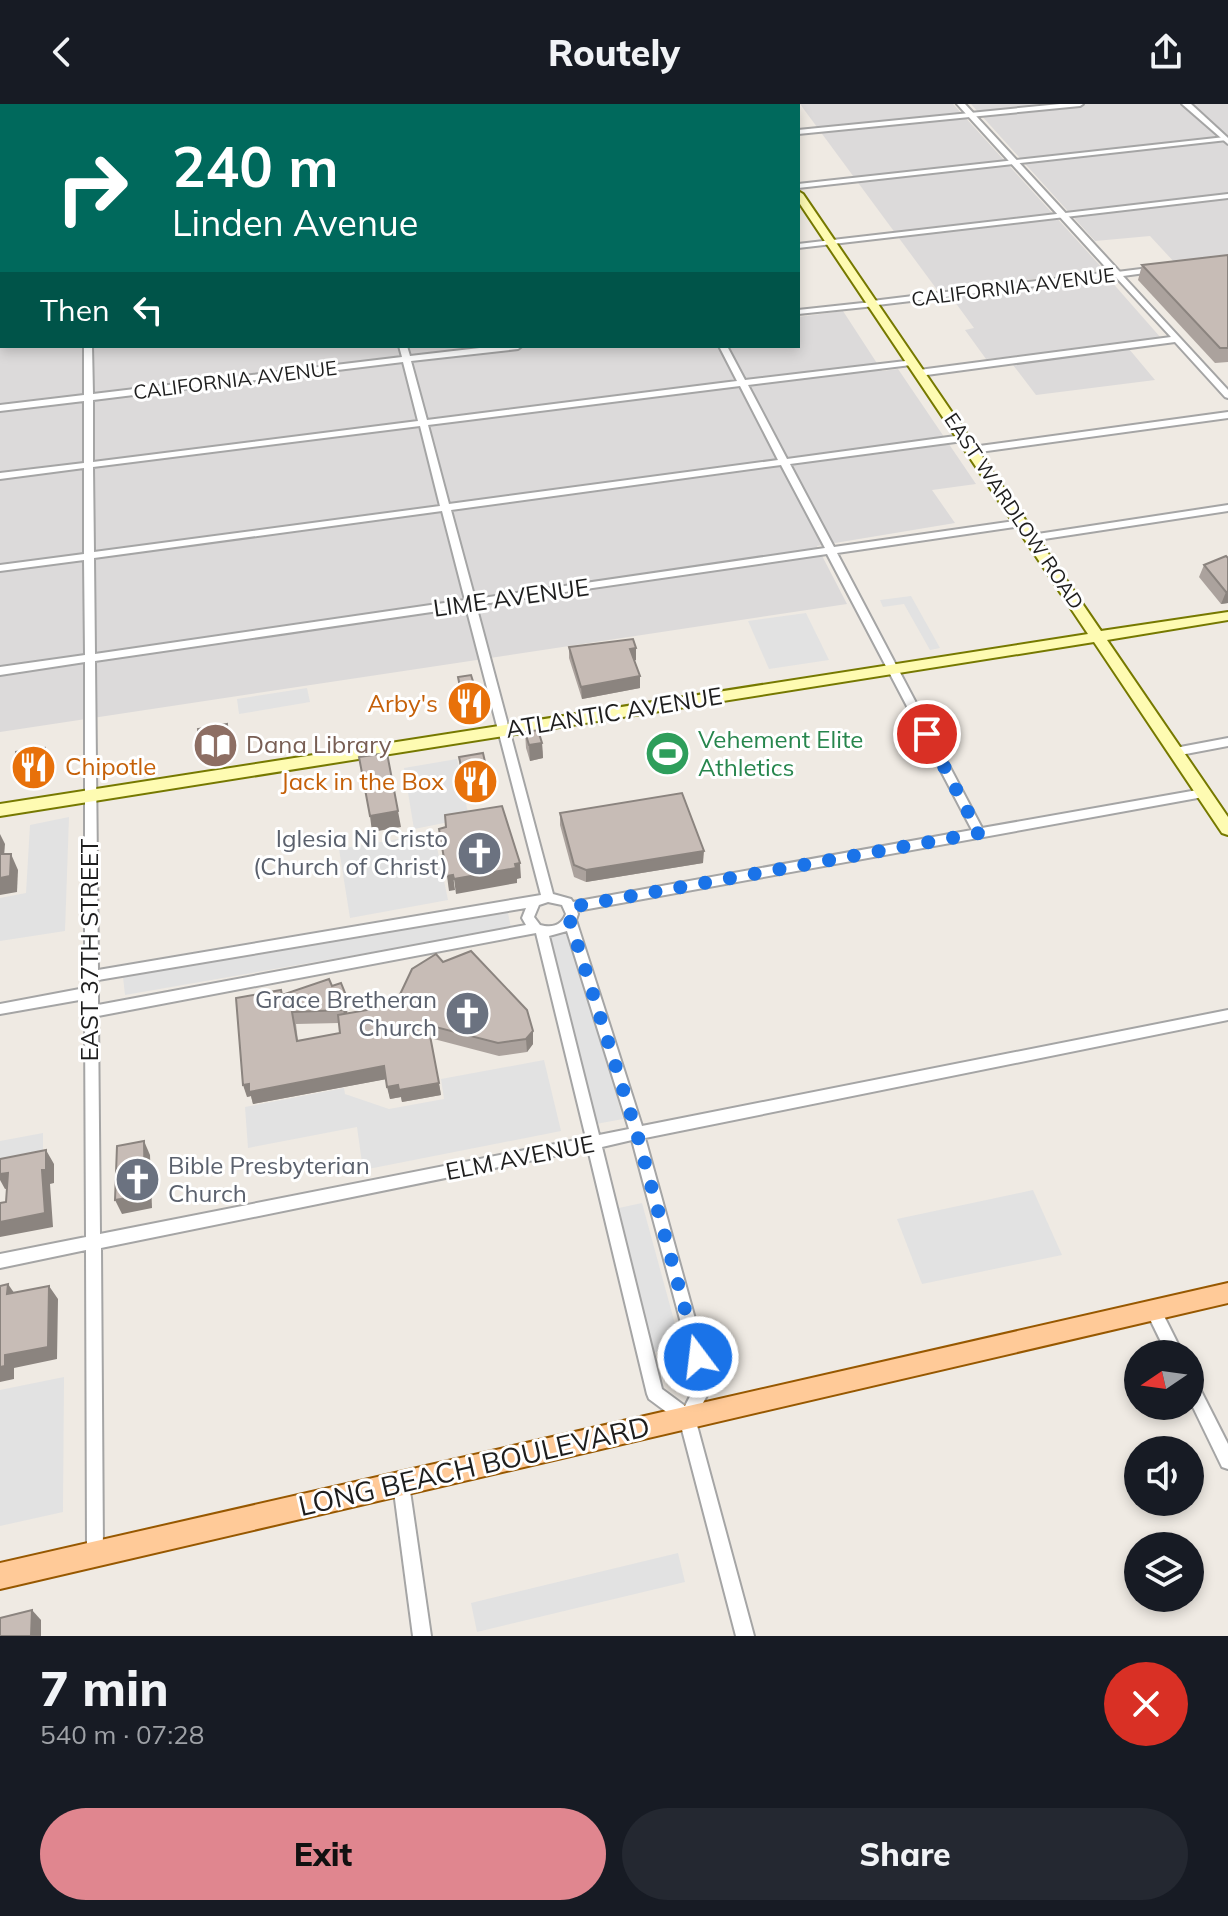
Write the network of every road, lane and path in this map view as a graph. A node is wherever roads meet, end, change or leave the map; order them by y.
1 (961, 104) edge
2 (1080, 104) edge
3 (1186, 104) edge
4 (970, 115) junction
5 (800, 132) edge
6 (1227, 140) edge
7 (1014, 162) junction
8 (800, 186) edge
9 (1228, 196) edge
10 (800, 197) edge
11 (1062, 215) junction
12 (831, 242) junction
13 (800, 246) edge
14 (1172, 267) edge
15 (1117, 274) junction
16 (872, 304) junction
17 (800, 312) edge
18 (1177, 339) junction
19 (88, 348) edge
20 (404, 348) edge
21 (502, 348) edge
22 (724, 348) edge
23 (407, 360) junction
24 (911, 362) junction
25 (919, 373) junction
26 (742, 382) junction
27 (1228, 395) edge
28 (89, 397) junction
29 (0, 408) edge
30 (1228, 415) edge
31 (423, 424) junction
32 (963, 438) junction
33 (972, 450) junction
34 (783, 461) junction
35 (89, 464) junction
36 (0, 476) edge
37 (445, 508) junction
38 (1228, 508) edge
39 (1021, 523) junction
40 (1031, 538) junction
41 (829, 549) junction
42 (88, 556) junction
43 (0, 568) edge
44 (470, 605) junction
45 (1228, 616) edge
46 (1098, 636) junction
47 (88, 659) junction
48 (893, 670) junction
49 (0, 671) edge
50 (504, 730) junction
51 (1228, 742) edge
52 (1175, 752) junction
53 (1203, 793) junction
54 (88, 797) junction
55 (0, 810) edge
56 (1228, 829) edge
57 (979, 833) junction
58 (548, 897) junction
59 (534, 902) junction
60 (570, 914) junction
61 (539, 930) junction
62 (91, 976) junction
63 (89, 993) junction
64 (0, 1009) edge
65 (90, 1012) junction
66 (1228, 1015) edge
67 (637, 1134) junction
68 (592, 1143) junction
69 (93, 1242) junction
70 (0, 1261) edge
71 (1228, 1293) edge
72 (1154, 1311) junction
73 (1168, 1340) edge
74 (1204, 1412) edge
75 (687, 1417) junction
76 (1228, 1461) edge
77 (401, 1484) junction
78 (95, 1553) junction
79 (0, 1576) edge
80 (422, 1636) edge
81 (745, 1636) edge

1 - 4 street
2 - 4 street
3 - 6 street
4 - 5 street
4 - 7 street
6 - 7 street
7 - 8 street
7 - 11 street
9 - 11 street
10 - 12 main road, EAST WARDLOW ROAD
11 - 12 street
11 - 15 street
12 - 13 street
12 - 16 main road, EAST WARDLOW ROAD
14 - 15 street, CALIFORNIA AVENUE
15 - 16 street, CALIFORNIA AVENUE
15 - 18 street
16 - 17 street, CALIFORNIA AVENUE
16 - 24 main road, EAST WARDLOW ROAD
18 - 25 street
18 - 27 street
19 - 28 street, EAST 37TH STREET
20 - 23 street
21 - 23 street, CALIFORNIA AVENUE
22 - 26 street
23 - 28 street, CALIFORNIA AVENUE
23 - 31 street
24 - 25 main road, EAST WARDLOW ROAD
24 - 26 street
25 - 32 main road, EAST WARDLOW ROAD
26 - 31 street
26 - 34 street
28 - 29 street, CALIFORNIA AVENUE
28 - 35 street, EAST 37TH STREET
30 - 33 street
31 - 35 street
31 - 37 street
32 - 33 main road, EAST WARDLOW ROAD
32 - 34 street
33 - 39 main road, EAST WARDLOW ROAD
34 - 37 street
34 - 41 street
35 - 36 street
35 - 42 street, EAST 37TH STREET
37 - 42 street
37 - 44 street
38 - 40 street
39 - 40 main road, EAST WARDLOW ROAD
39 - 41 street, LIME AVENUE
40 - 46 main road, EAST WARDLOW ROAD
41 - 44 street, LIME AVENUE
41 - 48 street
42 - 43 street
42 - 47 street, EAST 37TH STREET
44 - 47 street, LIME AVENUE
44 - 50 street
45 - 46 main road, ATLANTIC AVENUE
46 - 48 main road, ATLANTIC AVENUE
46 - 52 main road, EAST WARDLOW ROAD
47 - 49 street, LIME AVENUE
47 - 54 street, EAST 37TH STREET
48 - 50 main road, ATLANTIC AVENUE
48 - 57 street
50 - 54 main road, ATLANTIC AVENUE
50 - 58 street
51 - 52 street
52 - 53 main road, EAST WARDLOW ROAD
53 - 56 main road, EAST WARDLOW ROAD
53 - 57 street
54 - 55 main road, ATLANTIC AVENUE
54 - 62 street, EAST 37TH STREET
57 - 60 street
58 - 59 street
58 - 60 street
59 - 61 street
59 - 62 street
60 - 61 street
60 - 67 street
61 - 65 street
61 - 68 street
62 - 63 street, EAST 37TH STREET
63 - 64 street
63 - 65 street, EAST 37TH STREET
65 - 69 street, EAST 37TH STREET
66 - 67 street, ELM AVENUE
67 - 68 street, ELM AVENUE
67 - 75 street
68 - 69 street, ELM AVENUE
68 - 75 street
69 - 70 street, ELM AVENUE
69 - 78 street, EAST 37TH STREET
71 - 72 main road, LONG BEACH BOULEVARD
72 - 73 street
72 - 75 main road, LONG BEACH BOULEVARD
74 - 76 street
75 - 77 main road, LONG BEACH BOULEVARD
75 - 81 street
77 - 78 main road, LONG BEACH BOULEVARD
77 - 80 street
78 - 79 main road, LONG BEACH BOULEVARD

